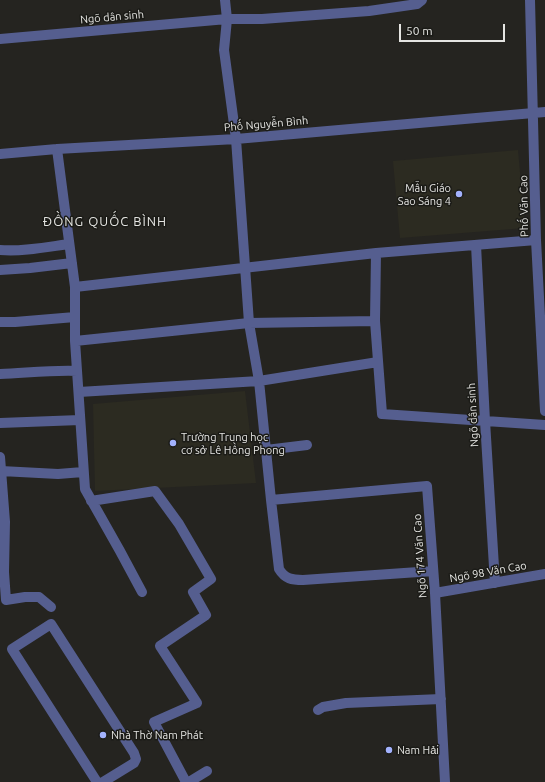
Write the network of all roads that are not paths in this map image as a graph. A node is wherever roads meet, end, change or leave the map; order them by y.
1 (225, 0) edge
2 (422, 0) edge
3 (530, 0) edge
4 (226, 19) junction
5 (0, 39) edge
6 (545, 112) edge
7 (534, 113) junction
8 (236, 139) junction
9 (57, 149) junction
10 (0, 154) edge
11 (536, 240) junction
12 (69, 244) junction
13 (476, 245) junction
14 (0, 250) edge
15 (376, 253) junction
16 (72, 263) junction
17 (246, 268) junction
18 (0, 270) edge
19 (75, 287) junction
20 (75, 317) junction
21 (375, 321) junction
22 (0, 322) edge
23 (249, 322) junction
24 (75, 341) junction
25 (378, 362) junction
26 (77, 370) junction
27 (0, 374) edge
28 (259, 381) junction
29 (79, 392) junction
30 (545, 411) edge
31 (80, 420) junction
32 (485, 421) junction
33 (0, 423) edge
34 (545, 424) edge
35 (307, 445) dead end
36 (266, 450) junction
37 (0, 457) edge
38 (1, 472) junction
39 (84, 472) junction
40 (271, 500) junction
41 (91, 501) junction
42 (433, 571) junction
43 (545, 574) edge
44 (495, 583) junction
45 (142, 592) dead end
46 (435, 593) junction
47 (51, 607) dead end
48 (441, 699) junction
49 (318, 710) dead end
50 (207, 771) dead end
51 (97, 782) edge
52 (103, 782) edge
53 (188, 782) edge
54 (445, 782) edge

1 - 4 street
2 - 4 street, Ngõ dân sinh
3 - 7 street, Phố Văn Cao
4 - 5 street, Ngõ dân sinh
4 - 8 street
6 - 7 street, Phố Nguyễn Bình
7 - 8 street, Phố Nguyễn Bình
7 - 11 street, Phố Văn Cao
8 - 9 street, Phố Nguyễn Bình
8 - 17 street
9 - 10 street, Phố Nguyễn Bình
9 - 12 street
11 - 13 street
11 - 30 street, Phố Văn Cao
12 - 14 street
12 - 16 street
13 - 15 street
13 - 32 street, Ngõ dân sinh
15 - 17 street
15 - 21 street
16 - 18 street
16 - 19 street
17 - 19 street
17 - 23 street
19 - 20 street
20 - 22 street
20 - 24 street
21 - 23 street
21 - 25 street
23 - 24 street
23 - 28 street
24 - 26 street
25 - 28 street
25 - 32 street
26 - 27 street
26 - 29 street
28 - 29 street
28 - 36 street
29 - 31 street
31 - 33 street
31 - 39 street
32 - 34 street
32 - 44 street, Ngõ dân sinh
35 - 36 street
36 - 40 street
37 - 38 street
38 - 39 street
38 - 47 street
39 - 41 street
40 - 42 street
40 - 42 street, Ngõ 174 Văn Cao
41 - 45 street
41 - 53 street
42 - 46 street, Ngõ 174 Văn Cao
43 - 44 street, Ngõ 98 Văn Cao
44 - 46 street, Ngõ 98 Văn Cao
46 - 48 street, Ngõ 174 Văn Cao
48 - 49 street
48 - 54 street, Ngõ 174 Văn Cao
50 - 53 street
51 - 52 street

